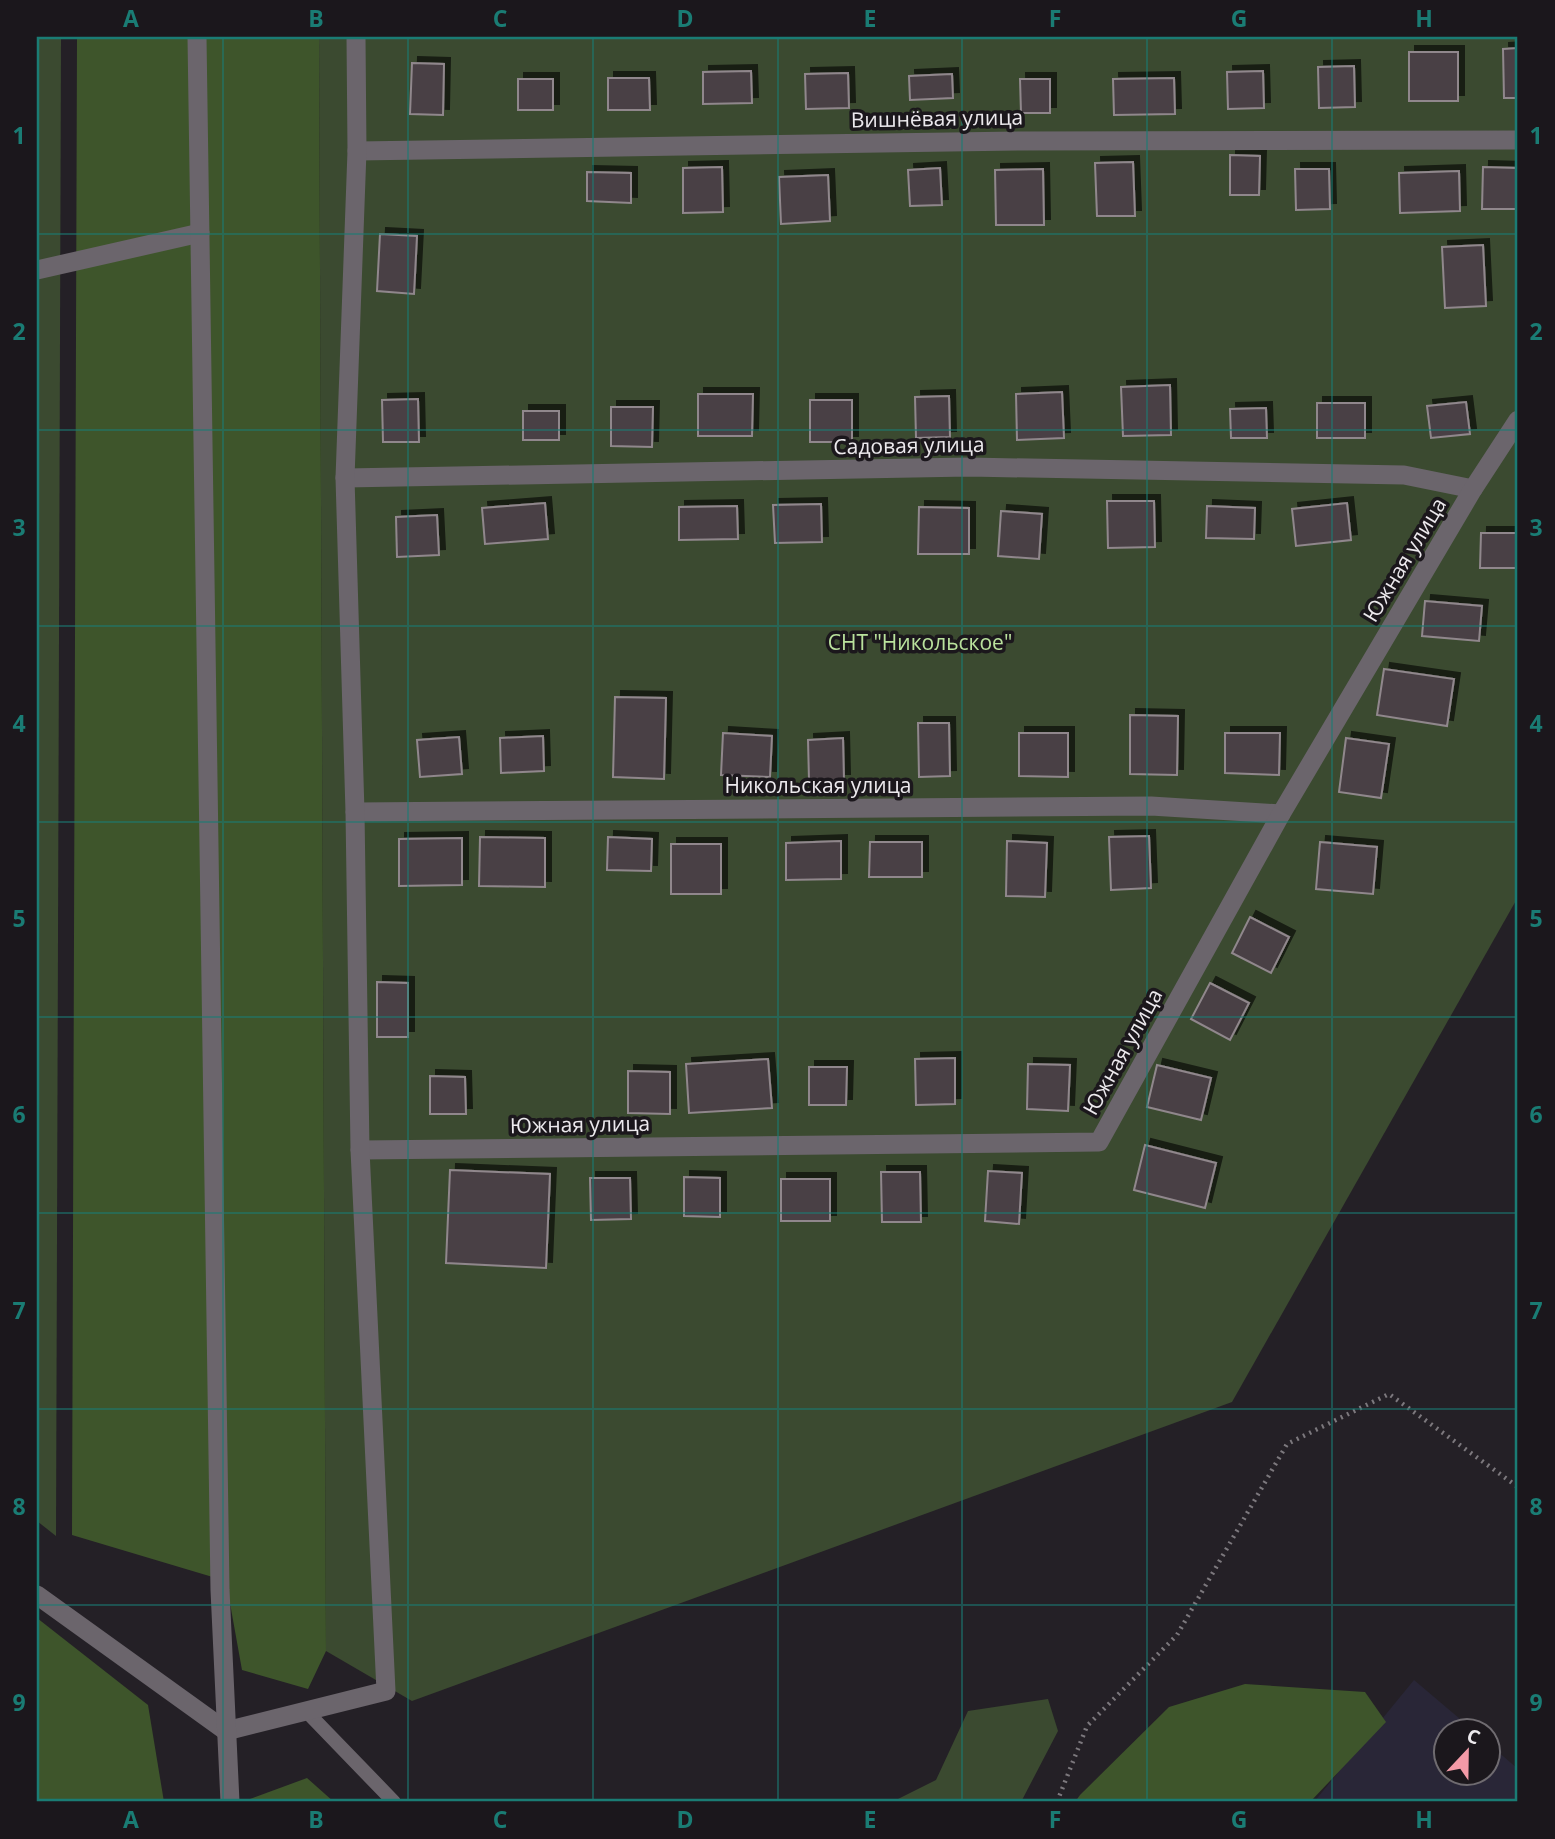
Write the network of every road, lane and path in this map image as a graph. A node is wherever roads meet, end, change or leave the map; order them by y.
1 (197, 37) edge
2 (356, 37) edge
3 (1518, 140) edge
4 (357, 151) junction
5 (200, 233) junction
6 (37, 270) edge
7 (1518, 420) edge
8 (345, 478) junction
9 (1473, 489) junction
10 (355, 812) junction
11 (1281, 814) junction
12 (360, 1150) junction
13 (1518, 1487) edge
14 (37, 1595) edge
15 (307, 1712) junction
16 (226, 1731) junction
17 (230, 1802) edge
18 (394, 1802) edge
19 (1057, 1802) edge

1 - 5 street
2 - 4 street
3 - 4 street, Вишнёвая улица
4 - 8 street
5 - 6 street
5 - 16 street
7 - 9 street, Южная улица
8 - 9 street, Садовая улица
8 - 10 street
9 - 11 street, Южная улица
10 - 11 street, Никольская улица
10 - 12 street
11 - 12 street, Южная улица
12 - 15 street
13 - 19 path
14 - 16 street
15 - 16 street
15 - 18 lane
16 - 17 street

